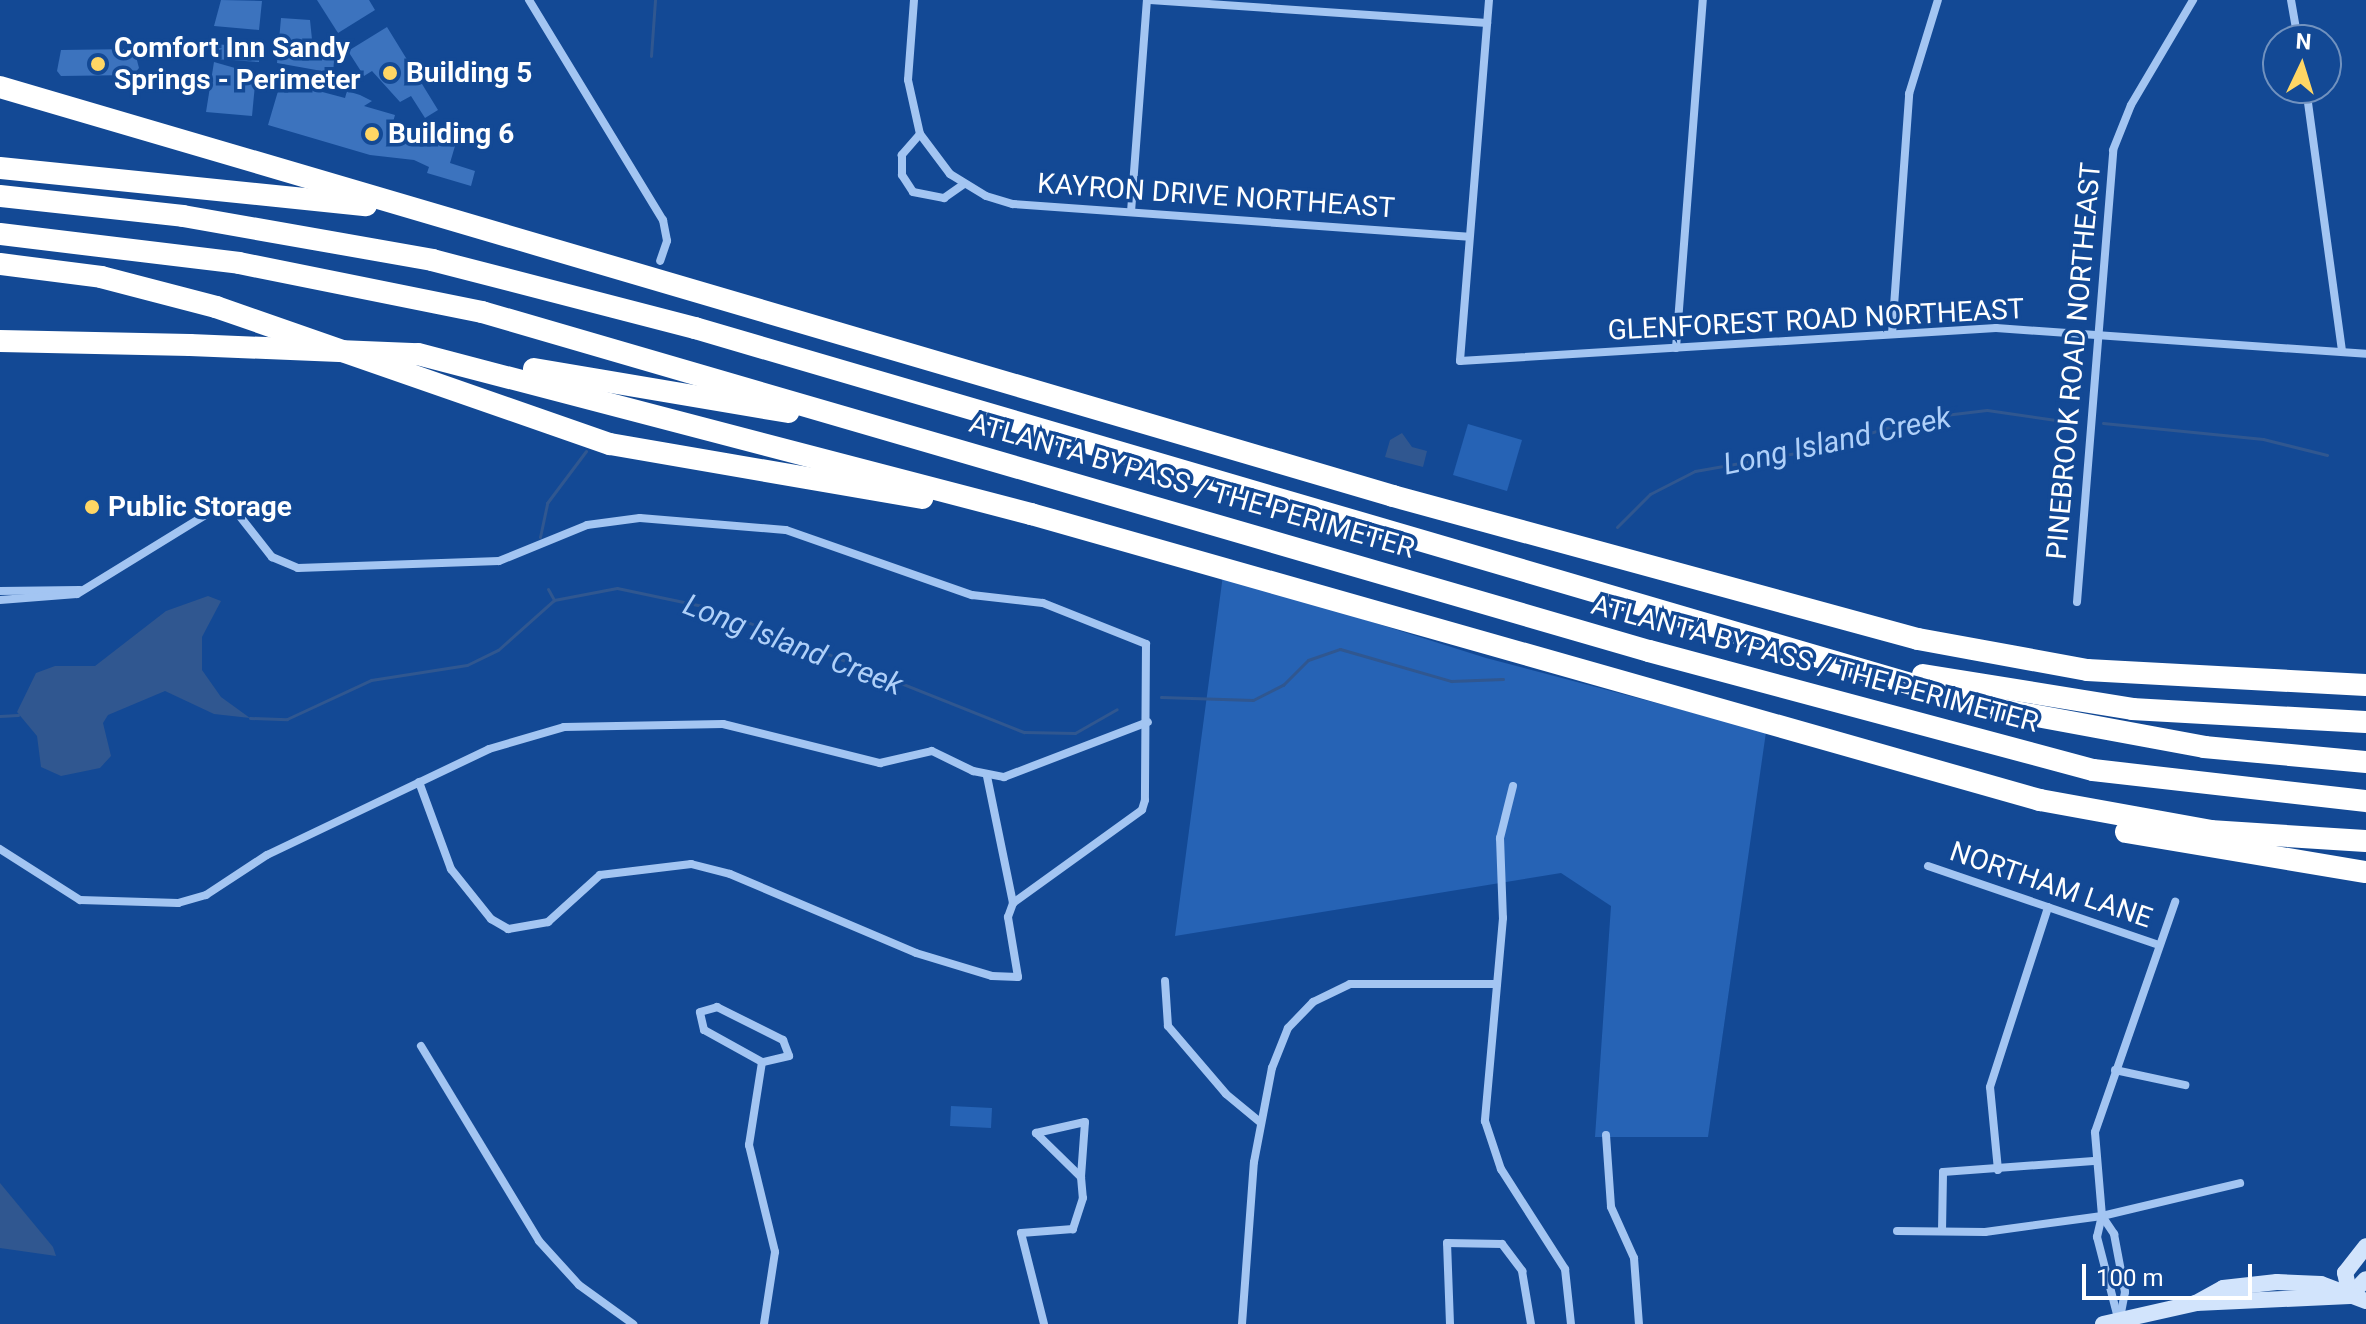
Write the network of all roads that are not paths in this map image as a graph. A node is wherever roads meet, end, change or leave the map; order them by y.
1 (529, 0) edge
2 (914, 0) edge
3 (1149, 0) edge
4 (1489, 0) edge
5 (1703, 0) edge
6 (1938, 0) edge
7 (2193, 0) edge
8 (2291, 0) edge
9 (1487, 23) junction
10 (2295, 24) edge
11 (0, 87) edge
12 (2308, 104) edge
13 (920, 134) junction
14 (0, 168) edge
15 (964, 184) junction
16 (0, 196) edge
17 (418, 211) junction
18 (1131, 212) junction
19 (0, 234) edge
20 (1469, 237) junction
21 (660, 261) dead end
22 (0, 264) edge
23 (1892, 334) junction
24 (2097, 334) junction
25 (0, 341) edge
26 (1676, 348) junction
27 (2342, 352) junction
28 (418, 354) junction
29 (2366, 354) edge
30 (893, 428) junction
31 (1031, 514) junction
32 (80, 590) junction
33 (0, 591) edge
34 (0, 600) edge
35 (2077, 602) dead end
36 (1779, 645) junction
37 (2366, 672) edge
38 (2237, 681) junction
39 (2366, 685) edge
40 (1148, 722) junction
41 (2366, 722) edge
42 (1882, 750) junction
43 (2366, 762) edge
44 (987, 776) junction
45 (419, 782) junction
46 (1513, 786) dead end
47 (2366, 801) edge
48 (2366, 841) edge
49 (0, 849) edge
50 (1928, 866) dead end
51 (2366, 872) edge
52 (2175, 902) dead end
53 (1013, 903) junction
54 (2048, 907) junction
55 (2159, 945) junction
56 (1165, 981) dead end
57 (1497, 984) junction
58 (421, 1046) dead end
59 (762, 1062) junction
60 (2115, 1070) junction
61 (2185, 1085) dead end
62 (1261, 1123) junction
63 (1606, 1135) dead end
64 (2094, 1161) junction
65 (1998, 1170) junction
66 (1081, 1177) junction
67 (2240, 1183) dead end
68 (2102, 1216) junction
69 (1897, 1231) dead end
70 (1942, 1231) junction
71 (2366, 1246) edge
72 (2366, 1279) edge
73 (2358, 1299) edge
74 (2113, 1323) edge
75 (631, 1324) edge
76 (764, 1324) edge
77 (1044, 1324) edge
78 (1242, 1324) edge
79 (1450, 1324) edge
80 (1531, 1324) edge
81 (1571, 1324) edge
82 (1639, 1324) edge

1 - 21 street
2 - 13 street, KAYRON DRIVE NORTHEAST
3 - 9 street
3 - 18 street
4 - 9 street
5 - 26 street
6 - 23 street
7 - 24 street, PINEBROOK ROAD NORTHEAST
8 - 10 street
9 - 20 street
11 - 17 highway
12 - 27 street
13 - 15 street, KAYRON DRIVE NORTHEAST
13 - 15 street
14 - 17 highway
15 - 18 street, KAYRON DRIVE NORTHEAST
16 - 36 highway, ATLANTA BYPASS / THE PERIMETER
17 - 38 highway
18 - 20 street, KAYRON DRIVE NORTHEAST
19 - 30 highway, ATLANTA BYPASS / THE PERIMETER
20 - 26 street, GLENFOREST ROAD NORTHEAST
22 - 31 highway
23 - 24 street, GLENFOREST ROAD NORTHEAST
23 - 26 street, GLENFOREST ROAD NORTHEAST
24 - 27 street, GLENFOREST ROAD NORTHEAST
24 - 35 street, PINEBROOK ROAD NORTHEAST
25 - 28 highway, bridge
27 - 29 street, GLENFOREST ROAD NORTHEAST
28 - 30 highway
28 - 31 highway
30 - 47 highway, ATLANTA BYPASS / THE PERIMETER
31 - 42 highway
32 - 33 street
32 - 34 street
32 - 40 street
33 - 34 street
36 - 41 highway
36 - 43 highway, ATLANTA BYPASS / THE PERIMETER
37 - 38 highway
38 - 39 highway
40 - 44 street
40 - 53 street
42 - 48 highway
42 - 51 highway
44 - 45 street
44 - 53 street
45 - 49 street
45 - 53 street
46 - 57 street
50 - 54 street, NORTHAM LANE
52 - 55 street
54 - 55 street, NORTHAM LANE
54 - 65 street
55 - 60 street
56 - 62 street
57 - 62 street
57 - 81 street
58 - 75 street
59 - 59 street
59 - 76 street
60 - 61 street
60 - 64 street
62 - 78 street
63 - 82 street
64 - 65 street
64 - 68 street
65 - 70 street
66 - 66 street
66 - 77 street
67 - 68 street
68 - 70 street
68 - 74 street
68 - 74 street
69 - 70 street
71 - 73 main road
72 - 73 main road
73 - 74 main road
79 - 80 street

